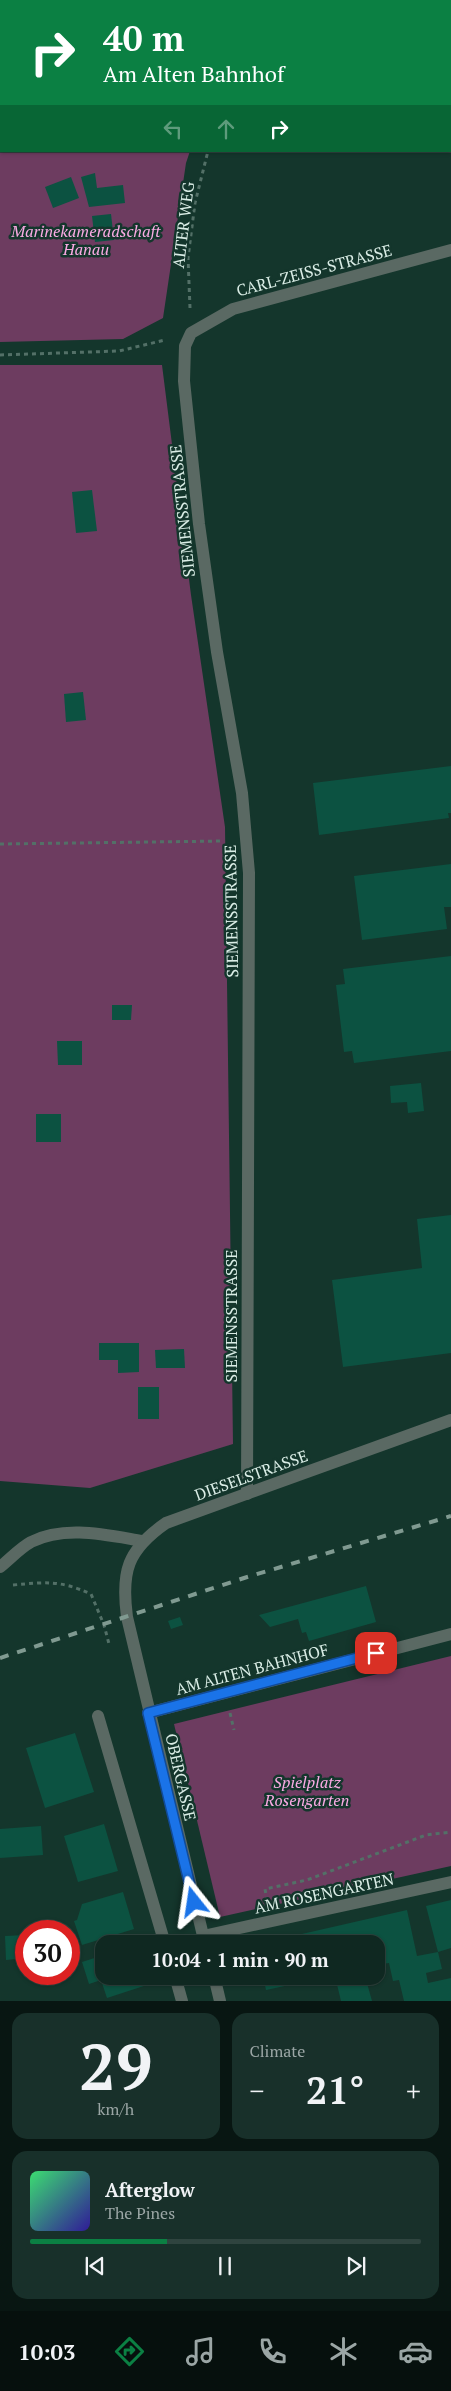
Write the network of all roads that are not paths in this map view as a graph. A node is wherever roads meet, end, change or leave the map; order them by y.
1 (451, 250) edge
2 (191, 333) joint
3 (451, 1420) edge
4 (247, 1494) junction
5 (142, 1541) junction
6 (0, 1567) edge
7 (127, 1617) joint
8 (451, 1634) edge
9 (148, 1713) junction
10 (98, 1716) dead end
11 (451, 1882) edge
12 (162, 1935) edge
13 (203, 1935) edge
14 (222, 1935) edge
15 (178, 1985) edge
16 (216, 1985) edge
17 (182, 2001) edge
18 (220, 2001) edge

1 - 2 street, CARL-ZEISS-STRASSE
2 - 4 street, SIEMENSSTRASSE
3 - 4 street, DIESELSTRASSE
4 - 5 street, DIESELSTRASSE
5 - 6 street
5 - 7 street, DIESELSTRASSE
7 - 9 street, OBERGASSE
8 - 9 street, AM ALTEN BAHNHOF
9 - 13 street, OBERGASSE
10 - 12 street
11 - 14 street, AM ROSENGARTEN
15 - 17 street
16 - 18 street

